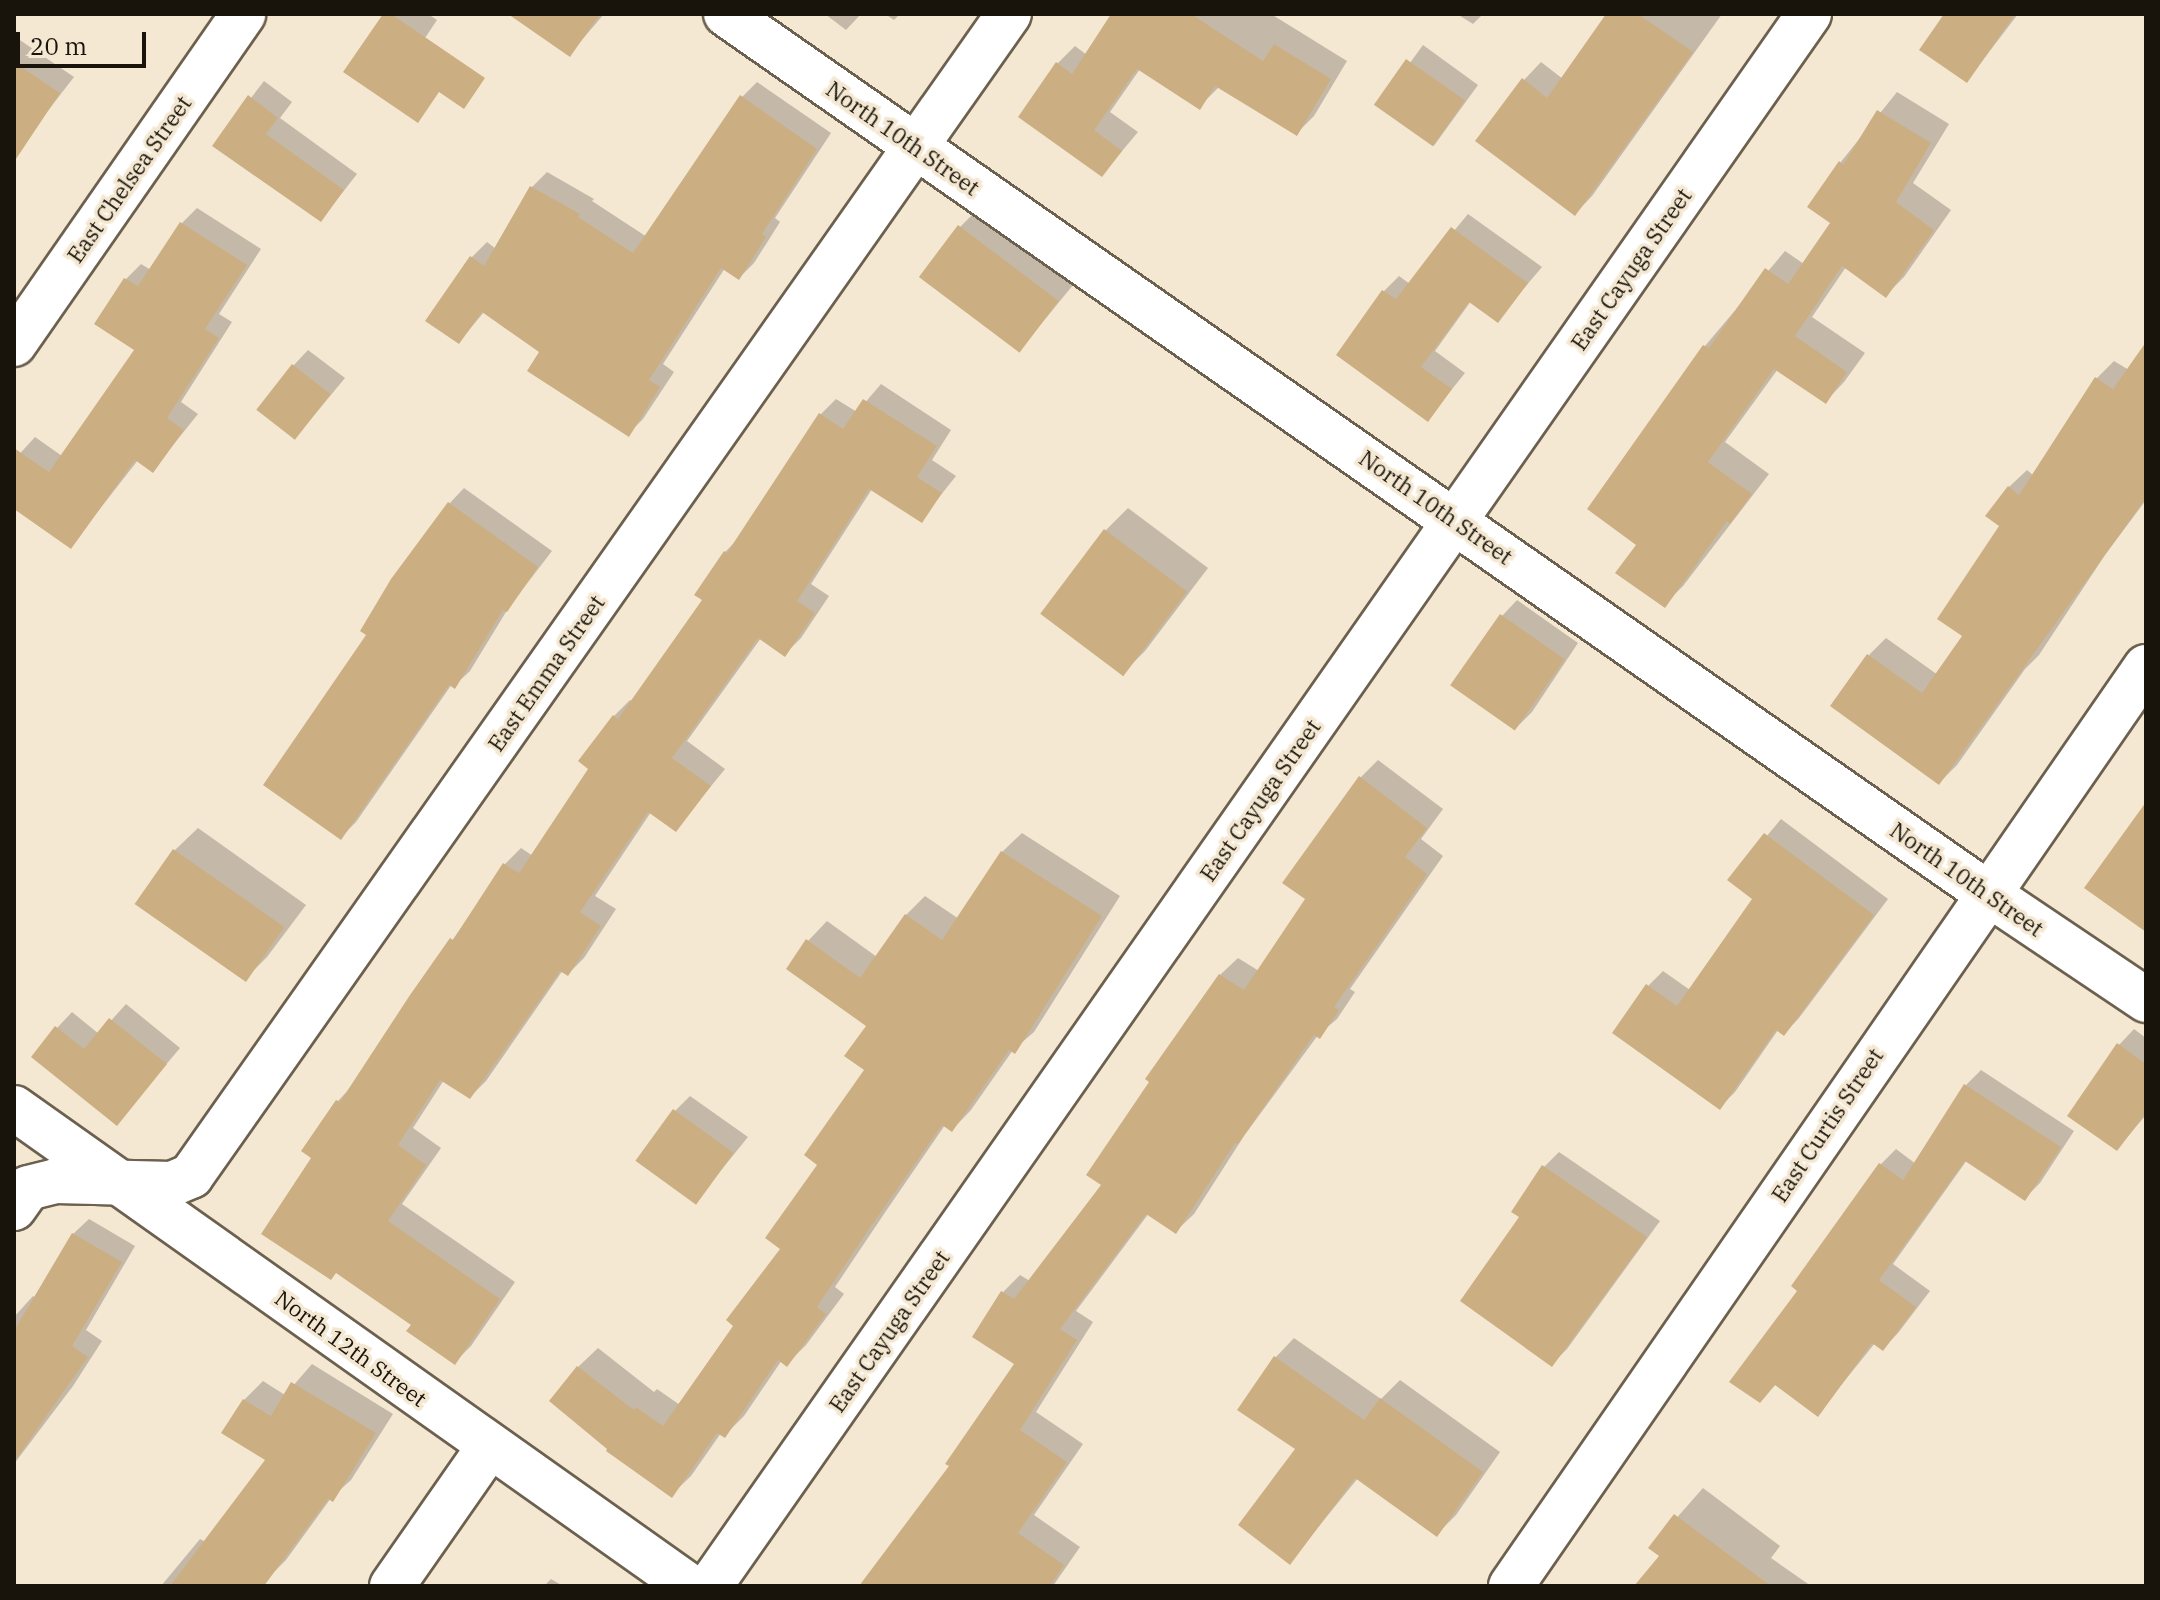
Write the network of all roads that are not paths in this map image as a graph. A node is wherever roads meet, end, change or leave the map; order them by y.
1 (243, 14) edge
2 (726, 14) edge
3 (1009, 14) edge
4 (1809, 14) edge
5 (915, 147) junction
6 (14, 344) edge
7 (1456, 521) junction
8 (2146, 667) edge
9 (1987, 893) junction
10 (2146, 1000) edge
11 (14, 1108) edge
12 (123, 1185) junction
13 (14, 1208) edge
14 (489, 1447) junction
15 (392, 1586) edge
16 (689, 1586) edge
17 (710, 1586) edge
18 (1511, 1586) edge

1 - 6 street, East Chelsea Street
2 - 5 street, North 10th Street
3 - 5 street, East Emma Street
4 - 7 street, East Cayuga Street
5 - 7 street, North 10th Street
5 - 12 street, East Emma Street
7 - 9 street, North 10th Street
7 - 17 street, East Cayuga Street
8 - 9 street, East Curtis Street
9 - 10 street, North 10th Street
9 - 18 street, East Curtis Street
11 - 12 street, North 12th Street
12 - 13 street, East Emma Street
12 - 14 street, North 12th Street
14 - 15 street
14 - 16 street, North 12th Street

